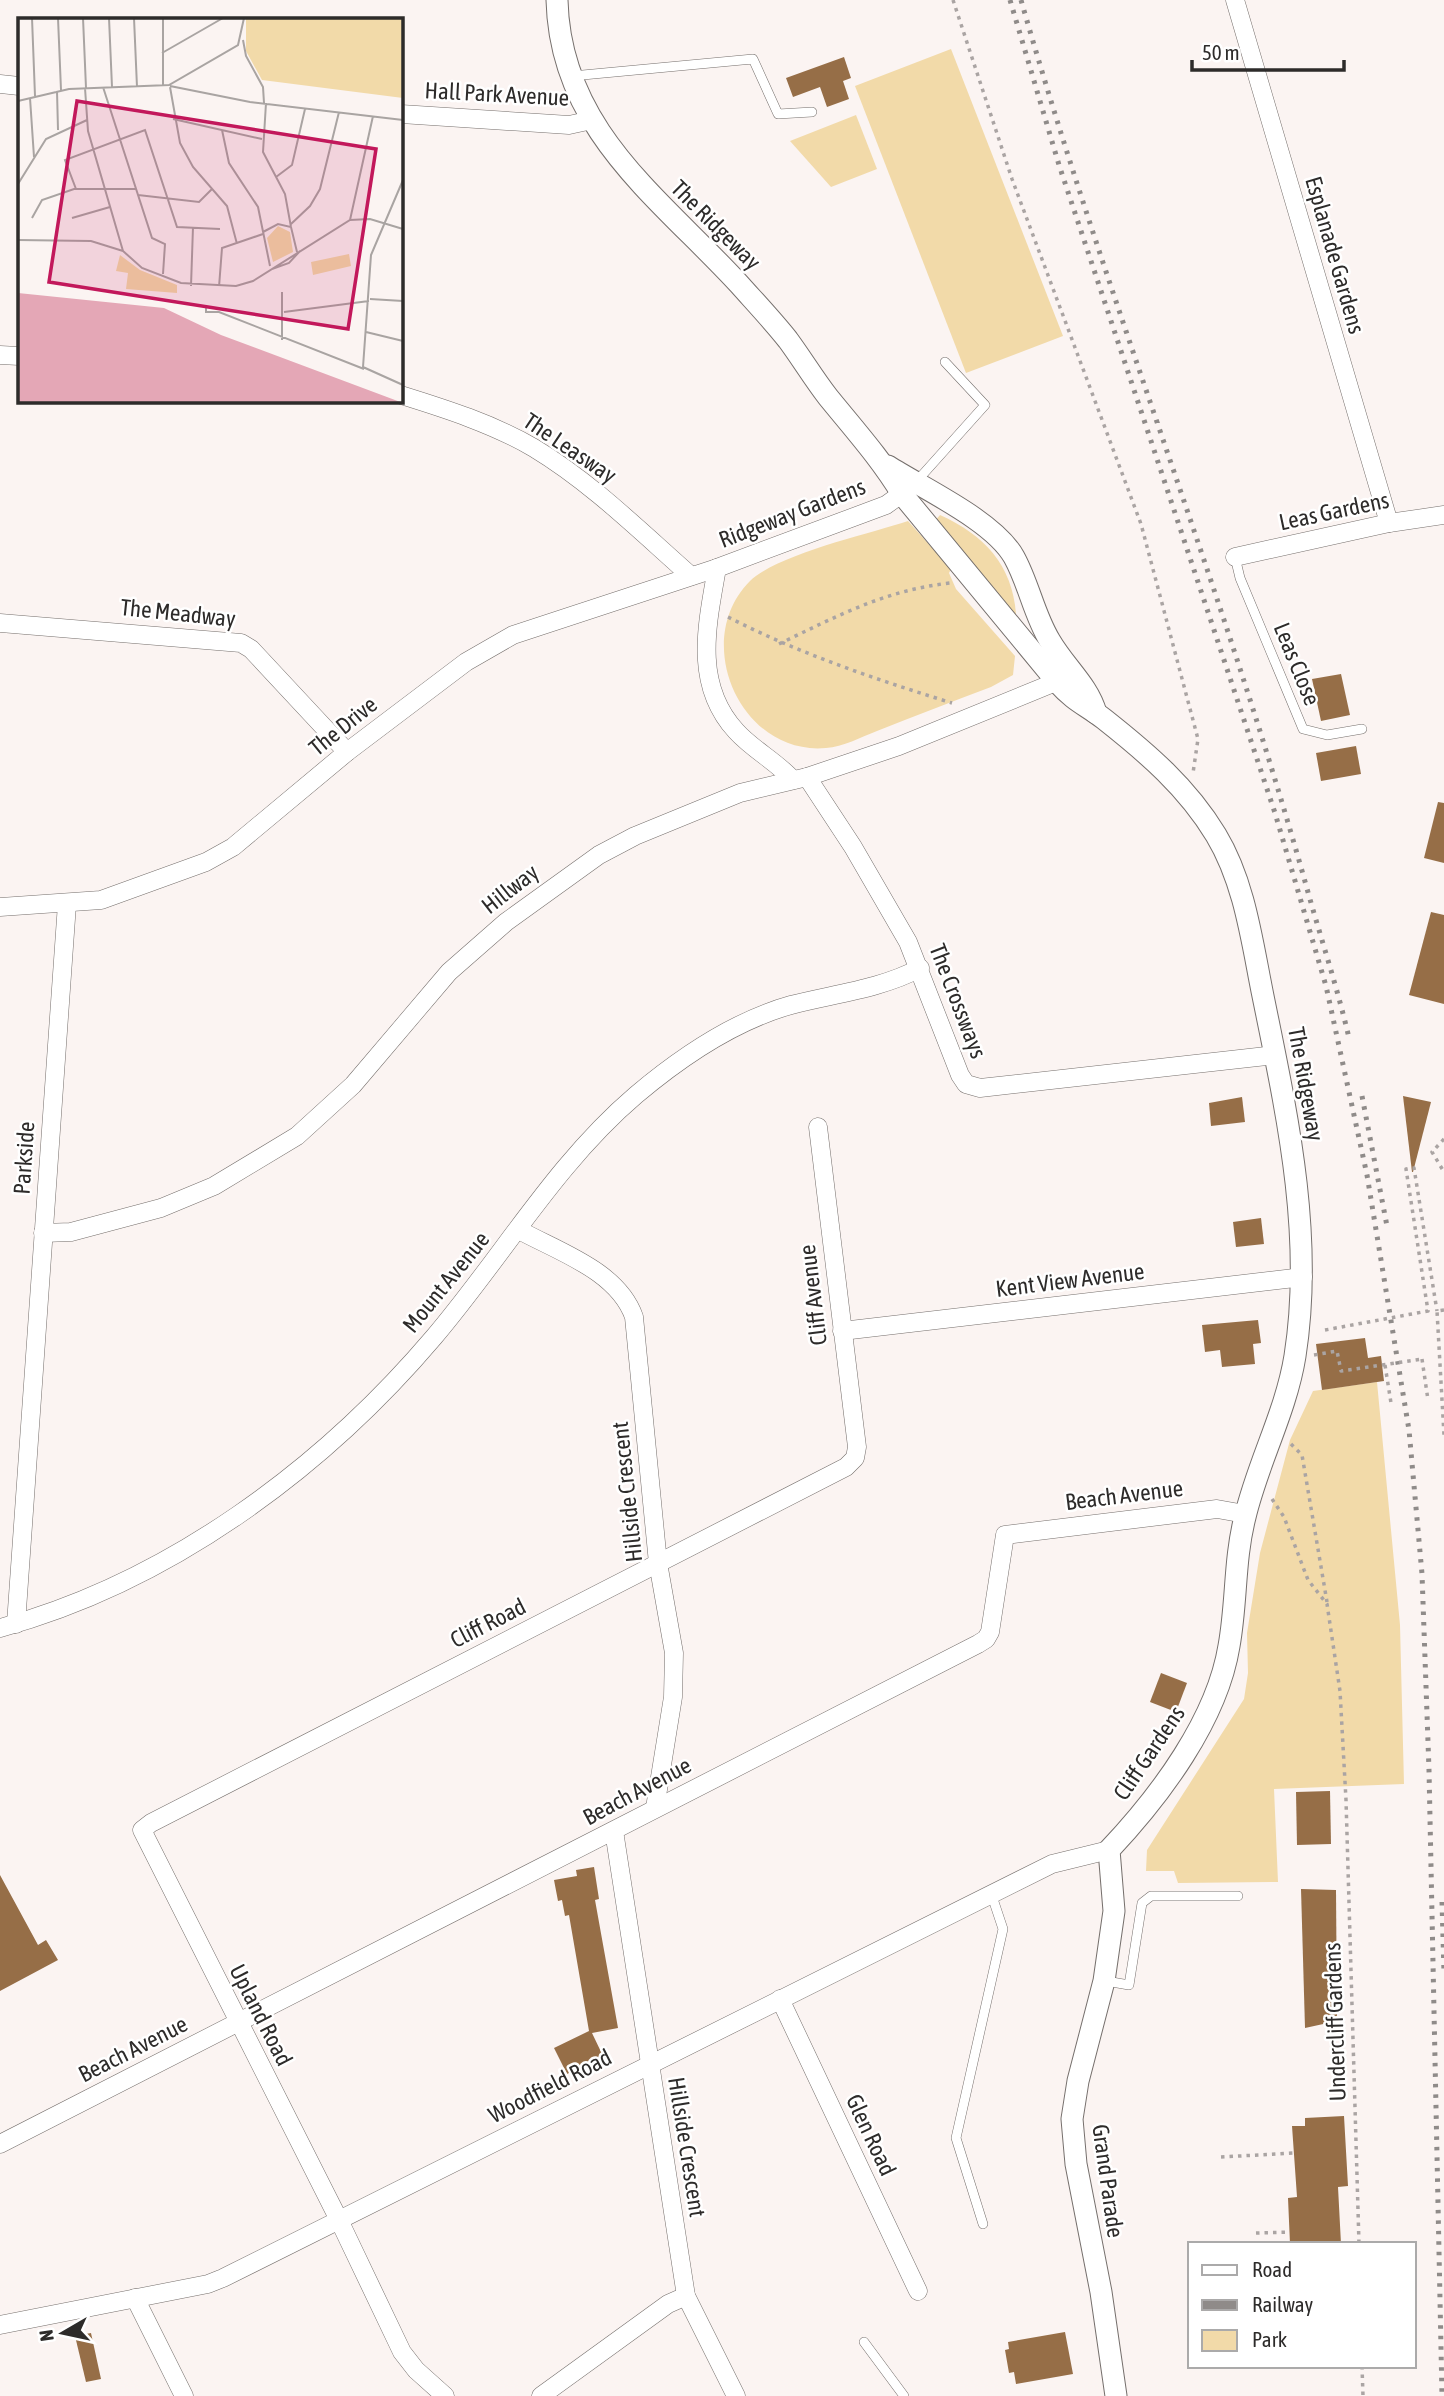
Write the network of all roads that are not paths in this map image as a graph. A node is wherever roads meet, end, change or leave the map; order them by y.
1 (557, 0) edge
2 (1235, 0) edge
3 (572, 76) junction
4 (0, 84) edge
5 (18, 86) edge
6 (812, 112) dead end
7 (402, 114) edge
8 (592, 120) junction
9 (0, 355) edge
10 (18, 356) edge
11 (945, 362) dead end
12 (402, 395) edge
13 (909, 489) junction
14 (1444, 515) edge
15 (1389, 523) junction
16 (1235, 557) joint
17 (717, 568) junction
18 (691, 576) junction
19 (0, 623) edge
20 (1065, 679) junction
21 (1362, 730) dead end
22 (347, 752) junction
23 (800, 779) junction
24 (67, 904) junction
25 (0, 907) edge
26 (920, 968) junction
27 (1275, 1055) junction
28 (818, 1127) dead end
29 (519, 1230) junction
30 (43, 1233) junction
31 (1303, 1276) junction
32 (842, 1331) junction
33 (855, 1458) joint
34 (1245, 1514) junction
35 (658, 1563) junction
36 (8, 1626) edge
37 (655, 1808) junction
38 (142, 1830) joint
39 (614, 1831) junction
40 (1109, 1850) junction
41 (992, 1896) junction
42 (1238, 1896) dead end
43 (1104, 1981) junction
44 (780, 1999) junction
45 (237, 2023) junction
46 (649, 2063) junction
47 (0, 2144) edge
48 (339, 2220) junction
49 (983, 2224) dead end
50 (918, 2291) dead end
51 (686, 2296) junction
52 (135, 2298) junction
53 (0, 2325) edge
54 (864, 2342) dead end
55 (184, 2396) edge
56 (445, 2396) edge
57 (541, 2396) edge
58 (736, 2396) edge
59 (904, 2396) edge
60 (1116, 2396) edge

1 - 3 street, The Ridgeway
2 - 15 street, Esplanade Gardens
3 - 6 lane
3 - 8 street, The Ridgeway
4 - 5 street
7 - 8 street, Hall Park Avenue
8 - 13 street, The Ridgeway
9 - 10 street
11 - 13 lane
12 - 18 street, The Leasway
13 - 17 street, Ridgeway Gardens
13 - 20 street, The Ridgeway
13 - 20 street, The Ridgeway
14 - 15 street, Leas Gardens
15 - 16 street, Leas Gardens
16 - 21 lane, Leas Close
17 - 18 street, The Drive
17 - 23 street, Ridgeway Gardens
18 - 22 street, The Drive
19 - 22 street, The Meadway
20 - 23 street, Hillway
20 - 27 street, The Ridgeway
22 - 24 street, The Drive
23 - 26 street, The Crossways
23 - 30 street, Hillway
24 - 25 street, The Drive
24 - 30 street, Parkside
26 - 27 street, The Crossways
26 - 29 street, Mount Avenue
27 - 31 street, The Ridgeway
28 - 32 street, Cliff Avenue
29 - 35 street, Hillside Crescent
29 - 36 street, Mount Avenue
30 - 36 street, Parkside
31 - 32 street, Kent View Avenue
31 - 34 street, The Ridgeway
32 - 33 street, Cliff Avenue
33 - 35 street, Cliff Road
34 - 37 street, Beach Avenue
34 - 40 street, Cliff Gardens
35 - 37 street, Hillside Crescent
35 - 38 street, Cliff Road
37 - 39 street, Beach Avenue
38 - 45 street, Upland Road
39 - 45 street, Beach Avenue
39 - 46 street, Hillside Crescent
40 - 41 street, Woodfield Road
40 - 43 street, Grand Parade
41 - 44 street, Woodfield Road
41 - 49 lane
42 - 43 lane
43 - 60 street, Grand Parade
44 - 46 street, Woodfield Road
44 - 50 street, Glen Road
45 - 47 street, Beach Avenue
45 - 48 street, Upland Road
46 - 48 street, Woodfield Road
46 - 51 street, Hillside Crescent
48 - 52 street, Woodfield Road
48 - 56 street
51 - 57 street
51 - 58 street, Hillside Crescent
52 - 53 street, Woodfield Road
52 - 55 street
54 - 59 lane

